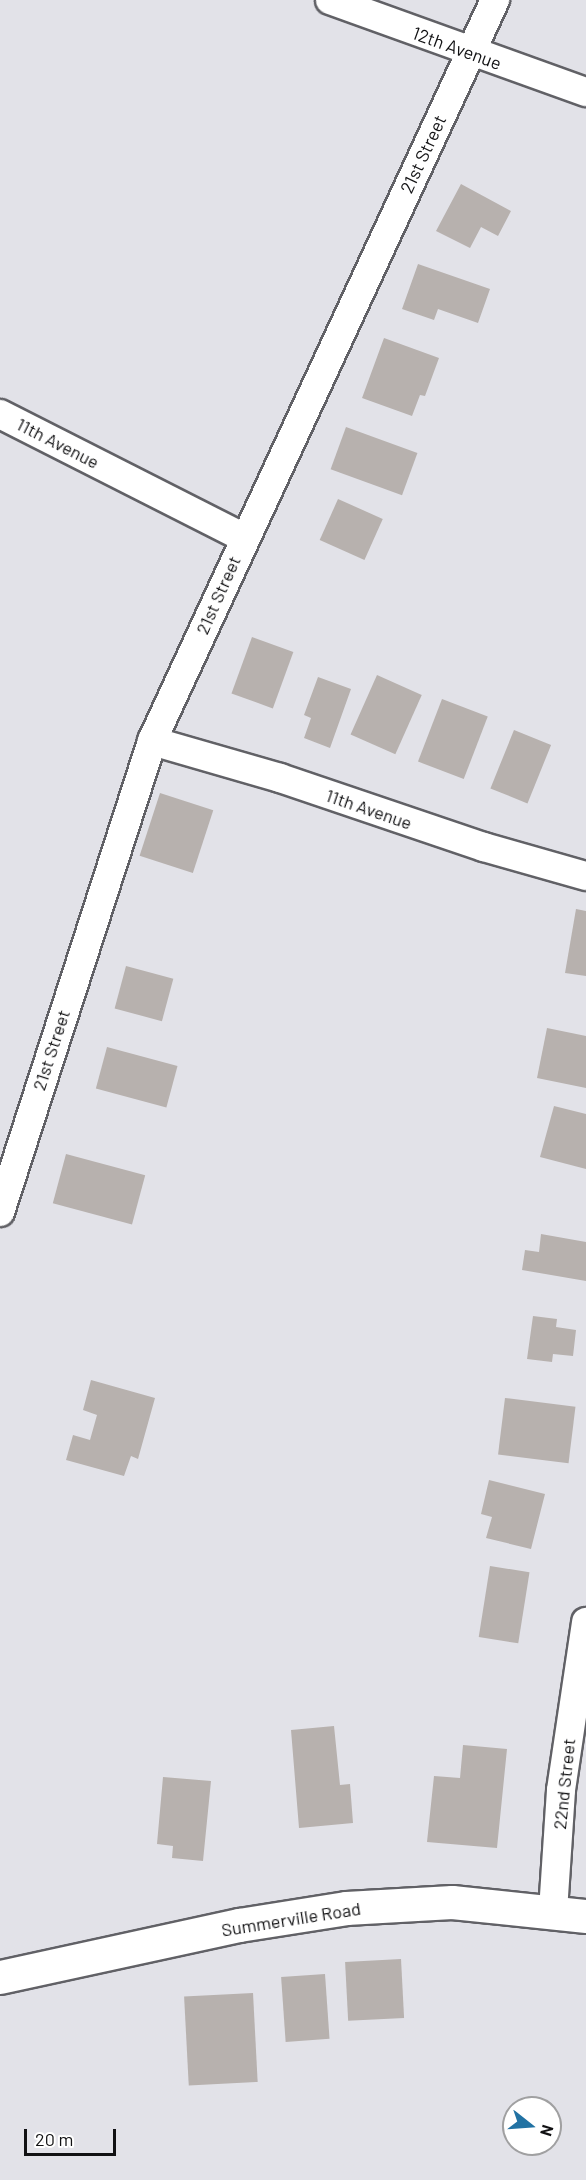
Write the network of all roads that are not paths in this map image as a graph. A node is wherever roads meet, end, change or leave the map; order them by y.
1 (330, 0) edge
2 (495, 0) edge
3 (470, 53) junction
4 (586, 92) edge
5 (0, 414) edge
6 (244, 538) junction
7 (152, 741) junction
8 (586, 876) edge
9 (0, 1212) edge
10 (586, 1622) edge
11 (553, 1911) junction
12 (586, 1916) edge
13 (0, 1977) edge

1 - 3 street, 12th Avenue
2 - 3 street, 21st Street
3 - 4 street, 12th Avenue
3 - 6 street, 21st Street
5 - 6 street, 11th Avenue
6 - 7 street, 21st Street
7 - 8 street, 11th Avenue
7 - 9 street, 21st Street
10 - 11 street, 22nd Street
11 - 12 main road, Summerville Road
11 - 13 main road, Summerville Road

